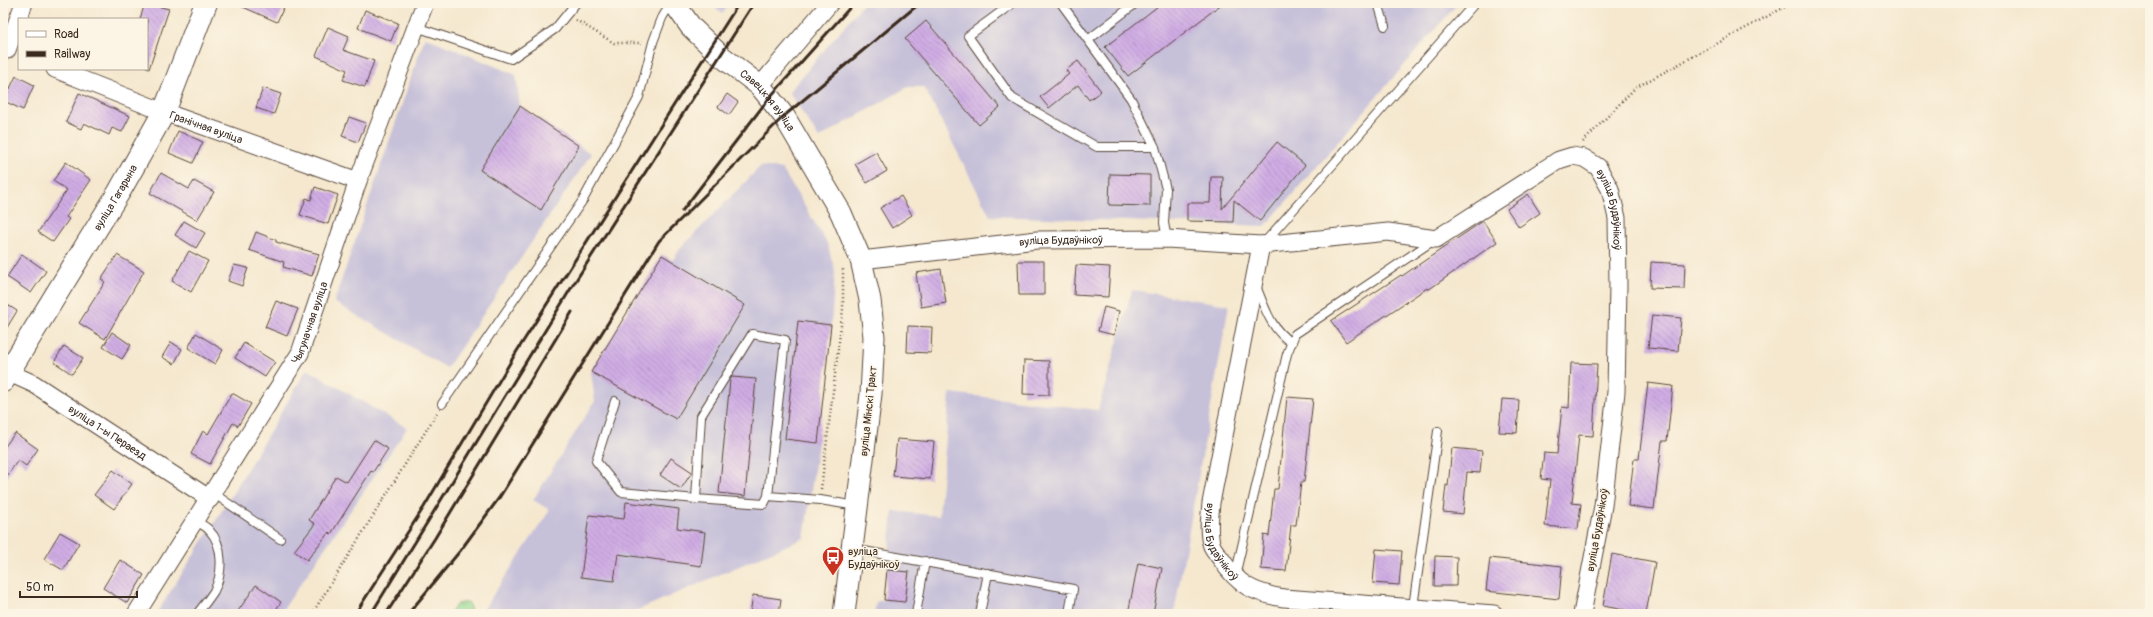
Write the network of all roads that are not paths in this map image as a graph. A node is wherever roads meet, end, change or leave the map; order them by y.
1 (24, 3) edge
2 (206, 3) edge
3 (425, 3) edge
4 (576, 3) edge
5 (673, 3) edge
6 (830, 3) edge
7 (1013, 3) edge
8 (1061, 3) edge
9 (1136, 3) edge
10 (1378, 3) edge
11 (1475, 3) edge
12 (20, 18) edge
13 (18, 24) edge
14 (1385, 26) dead end
15 (416, 27) junction
16 (1088, 40) junction
17 (10, 51) edge
18 (58, 70) edge
19 (760, 86) junction
20 (164, 112) junction
21 (1155, 147) junction
22 (358, 181) junction
23 (841, 213) joint
24 (1167, 239) junction
25 (1436, 239) junction
26 (1261, 246) junction
27 (852, 261) junction
28 (1254, 282) junction
29 (1292, 343) junction
30 (5, 375) edge
31 (615, 401) dead end
32 (442, 404) road end
33 (1438, 431) dead end
34 (211, 496) junction
35 (768, 496) junction
36 (696, 499) junction
37 (858, 506) junction
38 (196, 521) junction
39 (280, 539) dead end
40 (852, 549) junction
41 (925, 561) junction
42 (988, 573) junction
43 (1235, 577) junction
44 (1413, 607) junction
45 (136, 614) edge
46 (197, 614) edge
47 (844, 614) edge
48 (916, 614) edge
49 (980, 614) edge
50 (1069, 614) edge
51 (1494, 614) edge
52 (1582, 614) edge

1 - 12 street
2 - 20 main road, вуліца Гагарына
3 - 15 street, Чыгуначная вуліца
4 - 15 lane
5 - 19 street, Савецкая вуліца
5 - 32 lane
6 - 19 street
7 - 21 lane
8 - 16 lane
9 - 16 lane
10 - 14 lane
11 - 26 lane
13 - 17 street
15 - 22 street, Чыгуначная вуліца
16 - 21 lane
18 - 20 street, Гранічная вуліца
19 - 23 street, Савецкая вуліца
20 - 22 street, Гранічная вуліца
20 - 30 main road, вуліца Гагарына
21 - 24 lane
22 - 34 street, Чыгуначная вуліца
23 - 27 street, вуліца Мінскі Тракт
24 - 26 street, вуліца Будаўнікоў
24 - 27 street, вуліца Будаўнікоў
25 - 26 street, вуліца Будаўнікоў
25 - 29 lane
25 - 52 street, вуліца Будаўнікоў
26 - 28 street, вуліца Будаўнікоў
27 - 37 street, вуліца Мінскі Тракт
28 - 29 lane
28 - 43 street, вуліца Будаўнікоў
29 - 43 lane
30 - 34 street, вуліца 1-ы Пераезд
31 - 36 lane
33 - 44 lane
34 - 38 street, Чыгуначная вуліца
34 - 39 lane
35 - 36 lane
35 - 36 lane
35 - 37 lane
37 - 40 street, вуліца Мінскі Тракт
38 - 45 street, Чыгуначная вуліца
38 - 46 lane
40 - 41 lane
40 - 47 street, вуліца Мінскі Тракт
41 - 42 lane
41 - 48 lane
42 - 49 lane
42 - 50 lane
43 - 44 street, вуліца Будаўнікоў
44 - 51 street, вуліца Будаўнікоў

